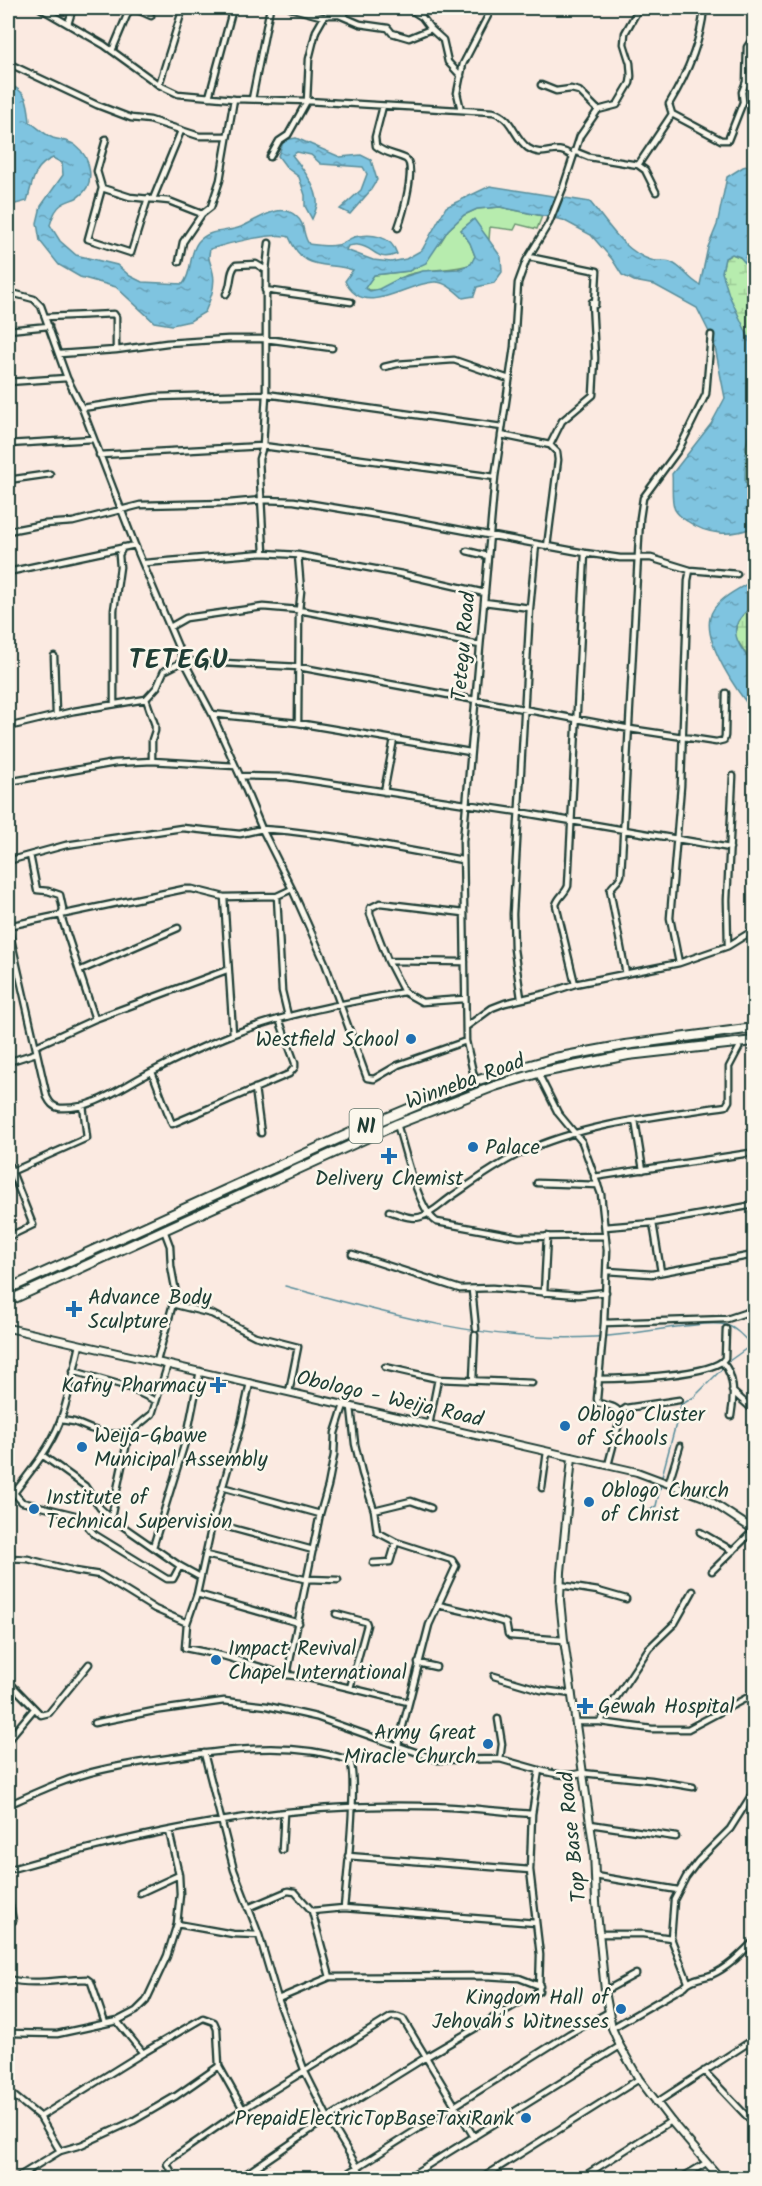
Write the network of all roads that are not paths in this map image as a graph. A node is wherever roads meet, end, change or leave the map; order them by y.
1 (39, 8) edge
2 (74, 8) edge
3 (131, 8) edge
4 (183, 8) edge
5 (233, 8) edge
6 (270, 8) edge
7 (290, 8) edge
8 (346, 8) edge
9 (408, 8) edge
10 (492, 8) edge
11 (639, 8) edge
12 (704, 8) edge
13 (151, 16) dead end
14 (343, 16) junction
15 (324, 17) junction
16 (68, 24) junction
17 (431, 29) junction
18 (754, 37) edge
19 (112, 51) junction
20 (12, 65) dead end
21 (460, 76) junction
22 (159, 85) junction
23 (541, 85) dead end
24 (209, 97) junction
25 (234, 99) junction
26 (252, 99) junction
27 (307, 101) junction
28 (383, 106) junction
29 (461, 110) junction
30 (598, 111) junction
31 (672, 114) junction
32 (181, 131) junction
33 (227, 136) junction
34 (106, 139) dead end
35 (573, 153) junction
36 (270, 157) dead end
37 (638, 165) junction
38 (102, 188) junction
39 (656, 192) dead end
40 (150, 199) junction
41 (202, 214) junction
42 (398, 228) dead end
43 (269, 243) dead end
44 (529, 257) junction
45 (180, 262) dead end
46 (266, 270) junction
47 (265, 290) junction
48 (8, 292) edge
49 (226, 294) dead end
50 (351, 302) dead end
51 (45, 317) junction
52 (49, 326) junction
53 (8, 330) edge
54 (711, 335) dead end
55 (266, 339) junction
56 (332, 348) dead end
57 (116, 350) junction
58 (59, 354) junction
59 (384, 367) dead end
60 (67, 378) junction
61 (509, 379) junction
62 (8, 382) edge
63 (266, 394) junction
64 (82, 408) junction
65 (502, 427) junction
66 (501, 435) junction
67 (93, 439) junction
68 (8, 444) edge
69 (550, 445) junction
70 (263, 446) junction
71 (99, 455) junction
72 (50, 474) dead end
73 (495, 477) junction
74 (8, 480) edge
75 (262, 500) junction
76 (122, 511) junction
77 (8, 531) edge
78 (490, 535) junction
79 (536, 544) junction
80 (135, 545) junction
81 (123, 547) junction
82 (548, 547) junction
83 (467, 551) dead end
84 (264, 553) junction
85 (585, 553) junction
86 (298, 555) junction
87 (488, 556) junction
88 (639, 558) junction
89 (144, 563) junction
90 (690, 570) junction
91 (8, 572) edge
92 (737, 574) dead end
93 (485, 593) junction
94 (484, 602) junction
95 (530, 608) junction
96 (299, 610) junction
97 (170, 627) junction
98 (480, 645) junction
99 (54, 656) dead end
100 (184, 661) junction
101 (299, 667) junction
102 (726, 693) dead end
103 (146, 699) junction
104 (475, 700) junction
105 (114, 704) junction
106 (524, 708) junction
107 (56, 714) junction
108 (212, 714) junction
109 (577, 719) junction
110 (298, 723) junction
111 (8, 727) edge
112 (630, 729) junction
113 (682, 738) junction
114 (394, 739) junction
115 (470, 752) junction
116 (152, 761) junction
117 (235, 766) junction
118 (240, 776) junction
119 (733, 776) dead end
120 (8, 782) edge
121 (384, 792) junction
122 (466, 805) junction
123 (519, 812) junction
124 (573, 822) junction
125 (261, 830) junction
126 (623, 830) junction
127 (675, 840) junction
128 (730, 848) junction
129 (30, 855) junction
130 (462, 860) junction
131 (8, 861) edge
132 (292, 889) junction
133 (277, 896) junction
134 (225, 897) junction
135 (464, 913) junction
136 (61, 916) junction
137 (8, 926) edge
138 (178, 928) dead end
139 (754, 930) edge
140 (729, 946) junction
141 (388, 961) junction
142 (465, 962) junction
143 (679, 963) junction
144 (79, 970) junction
145 (227, 970) junction
146 (626, 974) junction
147 (575, 984) junction
148 (404, 992) junction
149 (521, 998) junction
150 (464, 999) junction
151 (340, 1004) junction
152 (288, 1016) junction
153 (95, 1019) junction
154 (279, 1019) junction
155 (466, 1027) junction
156 (750, 1029) edge
157 (233, 1034) junction
158 (466, 1041) junction
159 (751, 1041) edge
160 (36, 1046) junction
161 (739, 1048) dead end
162 (36, 1053) junction
163 (8, 1062) edge
164 (152, 1071) junction
165 (538, 1073) junction
166 (475, 1081) junction
167 (255, 1088) junction
168 (83, 1105) junction
169 (635, 1120) junction
170 (397, 1124) junction
171 (261, 1133) dead end
172 (576, 1134) junction
173 (750, 1153) dead end
174 (8, 1162) edge
175 (643, 1170) junction
176 (11, 1172) junction
177 (594, 1177) junction
178 (537, 1183) dead end
179 (598, 1185) junction
180 (754, 1205) edge
181 (389, 1211) dead end
182 (428, 1214) junction
183 (653, 1222) junction
184 (605, 1227) junction
185 (139, 1230) junction
186 (164, 1230) junction
187 (547, 1236) junction
188 (605, 1236) junction
189 (8, 1237) edge
190 (144, 1240) junction
191 (352, 1254) dead end
192 (754, 1255) edge
193 (607, 1270) junction
194 (661, 1272) junction
195 (8, 1289) edge
196 (472, 1290) junction
197 (606, 1292) junction
198 (543, 1293) junction
199 (8, 1301) edge
200 (172, 1304) junction
201 (754, 1310) edge
202 (604, 1323) junction
203 (8, 1328) edge
204 (726, 1329) dead end
205 (80, 1345) junction
206 (158, 1361) junction
207 (723, 1362) junction
208 (168, 1364) junction
209 (385, 1367) dead end
210 (73, 1371) junction
211 (200, 1371) junction
212 (438, 1378) junction
213 (598, 1379) junction
214 (474, 1380) junction
215 (250, 1383) junction
216 (532, 1383) dead end
217 (732, 1391) junction
218 (289, 1392) junction
219 (679, 1400) dead end
220 (156, 1401) junction
221 (348, 1406) junction
222 (751, 1408) dead end
223 (620, 1412) junction
224 (731, 1416) dead end
225 (61, 1420) junction
226 (429, 1425) junction
227 (129, 1433) junction
228 (680, 1446) dead end
229 (547, 1452) junction
230 (42, 1455) junction
231 (572, 1456) junction
232 (608, 1465) junction
233 (669, 1482) junction
234 (222, 1487) junction
235 (542, 1488) dead end
236 (8, 1492) edge
237 (14, 1493) junction
238 (431, 1508) dead end
239 (374, 1510) junction
240 (320, 1514) junction
241 (111, 1518) junction
242 (213, 1523) junction
243 (754, 1530) edge
244 (700, 1532) dead end
245 (396, 1542) junction
246 (153, 1547) junction
247 (313, 1550) junction
248 (733, 1551) junction
249 (206, 1555) junction
250 (8, 1558) edge
251 (373, 1563) dead end
252 (180, 1566) junction
253 (712, 1571) dead end
254 (200, 1577) junction
255 (308, 1580) junction
256 (338, 1581) dead end
257 (560, 1585) junction
258 (693, 1591) dead end
259 (197, 1594) junction
260 (626, 1599) dead end
261 (438, 1605) junction
262 (336, 1614) dead end
263 (187, 1623) junction
264 (299, 1623) junction
265 (564, 1640) junction
266 (418, 1663) junction
267 (89, 1664) dead end
268 (436, 1667) dead end
269 (287, 1675) junction
270 (494, 1676) dead end
271 (8, 1681) edge
272 (350, 1688) junction
273 (572, 1694) junction
274 (754, 1694) edge
275 (408, 1702) junction
276 (34, 1709) junction
277 (498, 1719) dead end
278 (575, 1722) junction
279 (600, 1722) junction
280 (94, 1723) dead end
281 (8, 1740) edge
282 (398, 1745) junction
283 (204, 1753) junction
284 (500, 1759) junction
285 (539, 1770) junction
286 (582, 1773) junction
287 (693, 1787) dead end
288 (754, 1791) edge
289 (8, 1805) edge
290 (351, 1807) junction
291 (284, 1813) junction
292 (532, 1814) junction
293 (221, 1821) junction
294 (590, 1824) junction
295 (170, 1831) junction
296 (676, 1837) dead end
297 (282, 1850) dead end
298 (348, 1856) junction
299 (8, 1870) edge
300 (530, 1870) junction
301 (179, 1875) junction
302 (595, 1876) junction
303 (678, 1890) junction
304 (140, 1893) dead end
305 (8, 1895) edge
306 (248, 1908) junction
307 (344, 1908) junction
308 (312, 1911) junction
309 (13, 1921) dead end
310 (536, 1923) junction
311 (177, 1924) junction
312 (599, 1934) junction
313 (259, 1935) junction
314 (671, 1938) junction
315 (754, 1941) edge
316 (636, 1974) dead end
317 (330, 1977) junction
318 (8, 1979) edge
319 (688, 1982) junction
320 (540, 1986) junction
321 (605, 1990) junction
322 (278, 2000) junction
323 (609, 2012) junction
324 (117, 2021) junction
325 (105, 2023) junction
326 (612, 2028) junction
327 (8, 2033) edge
328 (754, 2041) edge
329 (620, 2046) junction
330 (143, 2053) junction
331 (426, 2057) junction
332 (219, 2066) junction
333 (704, 2071) junction
334 (305, 2072) junction
335 (639, 2079) junction
336 (8, 2091) edge
337 (656, 2103) junction
338 (455, 2105) junction
339 (243, 2109) junction
340 (40, 2117) junction
341 (328, 2118) junction
342 (671, 2121) junction
343 (754, 2124) edge
344 (474, 2137) junction
345 (60, 2151) junction
346 (706, 2163) junction
347 (358, 2167) junction
348 (16, 2178) edge
349 (175, 2178) edge
350 (240, 2178) edge
351 (340, 2178) edge
352 (364, 2178) edge
353 (406, 2178) edge
354 (482, 2178) edge
355 (580, 2178) edge
356 (681, 2178) edge
357 (720, 2178) edge

1 - 16 street
2 - 16 street
3 - 13 street
3 - 19 street
4 - 22 street
5 - 24 street
6 - 26 street
7 - 15 street
8 - 14 street
9 - 17 street
10 - 21 street
11 - 30 street
12 - 31 street
14 - 15 street
14 - 17 street
15 - 27 street
16 - 19 street
17 - 21 street
18 - 31 street
19 - 22 street
20 - 32 street
21 - 29 street
22 - 24 street
23 - 30 street
24 - 25 street
25 - 26 street
25 - 33 street
26 - 27 street
27 - 28 street
27 - 36 street
28 - 29 street
28 - 42 street
29 - 35 street
30 - 35 street, Tetegu Road
31 - 37 street
32 - 33 street
32 - 40 street
33 - 41 street
34 - 38 street
35 - 37 street
35 - 44 street, Tetegu Road
37 - 39 street
38 - 40 street
38 - 40 street
40 - 41 street
41 - 45 street
43 - 46 street
44 - 61 street, Tetegu Road
44 - 69 street
46 - 47 street
46 - 49 street
47 - 50 street
47 - 55 street
48 - 51 street
51 - 52 street
51 - 57 street
52 - 53 street
52 - 58 street
54 - 88 street
55 - 56 street
55 - 57 street
55 - 63 street
57 - 58 street
58 - 60 street
59 - 61 street
60 - 62 street
60 - 64 street
61 - 65 street, Tetegu Road
63 - 64 street
63 - 65 street
63 - 70 street
64 - 67 street
65 - 66 street, Tetegu Road
66 - 69 street
66 - 73 street, Tetegu Road
67 - 68 street
67 - 71 street
69 - 82 street
70 - 71 street
70 - 73 street
70 - 75 street
71 - 76 street
72 - 74 street
73 - 78 street, Tetegu Road
75 - 76 street
75 - 78 street
75 - 84 street
76 - 77 street
76 - 80 street
78 - 79 street
78 - 87 street, Tetegu Road
79 - 82 street
79 - 95 street
80 - 81 street
80 - 89 street
81 - 91 street
81 - 105 street
82 - 85 street
83 - 87 street
84 - 86 street
84 - 89 street
85 - 88 street
85 - 109 street
86 - 93 street
86 - 96 street
87 - 93 street, Tetegu Road
88 - 90 street
88 - 112 street
89 - 97 street
90 - 92 street
90 - 113 street
93 - 94 street, Tetegu Road
94 - 95 street
94 - 98 street, Tetegu Road
95 - 106 street
96 - 97 street
96 - 98 street
96 - 101 street
97 - 100 street
98 - 104 street, Tetegu Road
99 - 107 street
100 - 101 street
100 - 103 street
100 - 108 street
101 - 104 street
101 - 110 street
102 - 113 street
103 - 105 street
103 - 116 street
104 - 106 street
104 - 115 street, Tetegu Road
105 - 107 street
106 - 109 street
106 - 123 street
107 - 111 street
108 - 110 street
108 - 117 street
109 - 112 street
109 - 124 street
110 - 114 street
112 - 113 street
112 - 126 street
113 - 127 street
114 - 115 street
114 - 121 street
115 - 122 street, Tetegu Road
116 - 117 street
116 - 120 street
117 - 118 street
118 - 121 street
118 - 125 street
119 - 128 street
121 - 122 street
122 - 123 street
122 - 130 street, Tetegu Road
123 - 124 street
123 - 149 street
124 - 126 street
124 - 147 street
125 - 129 street
125 - 130 street
125 - 132 street
126 - 127 street
126 - 146 street
127 - 128 street
127 - 143 street
128 - 140 street
129 - 131 street
129 - 136 street
130 - 135 street, Tetegu Road
132 - 133 street
132 - 151 street
133 - 134 street
133 - 152 street
134 - 136 street
134 - 145 street
135 - 141 street
135 - 142 street, Tetegu Road
136 - 137 street
136 - 144 street
137 - 160 street
138 - 144 street
139 - 140 street
140 - 143 street
141 - 142 street
141 - 148 street
142 - 150 street, Tetegu Road
143 - 146 street
144 - 153 street
145 - 153 street
145 - 157 street
146 - 147 street
147 - 149 street
148 - 150 street
148 - 151 street
149 - 155 street
150 - 155 street, Tetegu Road
151 - 152 street
151 - 158 street
152 - 154 street
153 - 160 street
154 - 157 street
154 - 167 street
155 - 158 street, Tetegu Road
156 - 166 highway, Winneba Road / N1
157 - 164 street
158 - 166 street, Tetegu Road
159 - 165 highway, Winneba Road / N1
160 - 162 street
161 - 169 street
162 - 163 street
162 - 168 street
164 - 167 street
164 - 168 street
165 - 170 highway, Winneba Road / N1
165 - 172 street
166 - 185 highway, Winneba Road / N1
167 - 171 street
168 - 176 street
169 - 172 street
169 - 175 street
170 - 182 street
170 - 186 highway, Winneba Road / N1
172 - 177 street
172 - 182 street
173 - 175 street
174 - 176 street
175 - 177 street
176 - 189 street
177 - 179 street
178 - 179 street
179 - 184 street
180 - 183 street
181 - 182 street
182 - 187 street
183 - 184 street
183 - 194 street
184 - 188 street
185 - 190 highway
185 - 195 highway, Winneba Road / N1
186 - 190 highway, Winneba Road / N1
186 - 200 street
187 - 188 street
187 - 198 street
188 - 193 street
190 - 199 highway, Winneba Road / N1
191 - 196 street
192 - 194 street
193 - 194 street
193 - 197 street
196 - 198 street
196 - 214 street
197 - 198 street
197 - 202 street
200 - 206 street
200 - 218 street
201 - 202 street
202 - 213 street
203 - 205 street, Obologo - Weija Road
204 - 207 street
205 - 206 street, Obologo - Weija Road
205 - 210 street
206 - 208 street, Obologo - Weija Road
207 - 213 street
207 - 217 street
208 - 211 street, Obologo - Weija Road
208 - 220 street
209 - 212 street
210 - 220 street
210 - 225 street
211 - 215 street, Obologo - Weija Road
211 - 246 street
212 - 214 street
212 - 226 street
213 - 223 street
214 - 216 street
215 - 218 street, Obologo - Weija Road
215 - 234 street
217 - 222 street
217 - 224 street
218 - 221 street, Obologo - Weija Road
219 - 223 street
220 - 227 street
221 - 226 street, Obologo - Weija Road
221 - 239 street
221 - 240 street
223 - 232 street
225 - 227 street
225 - 230 street
226 - 229 street, Obologo - Weija Road
227 - 241 street
228 - 233 street
229 - 231 street, Obologo - Weija Road
229 - 235 street
230 - 237 street
230 - 241 street
231 - 232 street, Obologo - Weija Road
231 - 257 street, Top Base Road
232 - 233 street, Obologo - Weija Road
233 - 243 street, Obologo - Weija Road
234 - 240 street
234 - 242 street
236 - 237 street
237 - 252 street
238 - 239 street
239 - 245 street
240 - 247 street
241 - 246 street
242 - 247 street
242 - 249 street
243 - 248 street
244 - 248 street
245 - 251 street
245 - 261 street
246 - 252 street
247 - 255 street
248 - 253 street
249 - 254 street
249 - 255 street
250 - 263 street
252 - 254 street
254 - 259 street
255 - 256 street
255 - 264 street
257 - 260 street
257 - 265 street, Top Base Road
258 - 279 street
259 - 263 street
259 - 264 street
261 - 265 street
261 - 266 street
262 - 272 street
263 - 269 street
264 - 269 street
265 - 273 street, Top Base Road
266 - 268 street
266 - 275 street
267 - 276 street
269 - 272 street
270 - 273 street
271 - 276 street
272 - 275 street
273 - 278 street, Top Base Road
274 - 279 street
275 - 282 street
276 - 281 street
277 - 284 street
278 - 279 street
278 - 286 street, Top Base Road
280 - 282 street
282 - 284 street
283 - 289 street
283 - 290 street
283 - 293 street
284 - 285 street
285 - 286 street
285 - 292 street
286 - 287 street
286 - 294 street, Top Base Road
288 - 303 street
290 - 291 street
290 - 292 street
290 - 298 street
291 - 293 street
291 - 297 street
292 - 300 street
293 - 295 street
293 - 306 street
294 - 296 street
294 - 302 street, Top Base Road
295 - 299 street
295 - 301 street
298 - 300 street
298 - 307 street
300 - 310 street
301 - 304 street
301 - 311 street
302 - 303 street
302 - 312 street, Top Base Road
303 - 314 street
305 - 309 street
306 - 308 street
306 - 313 street
307 - 308 street
307 - 310 street
308 - 317 street
310 - 320 street
311 - 313 street
311 - 324 street
312 - 314 street
312 - 321 street, Top Base Road
313 - 322 street
314 - 319 street
315 - 319 street
316 - 321 street
317 - 320 street
317 - 322 street
318 - 325 street
319 - 326 street
320 - 331 street
321 - 323 street, Top Base Road
322 - 334 street
323 - 326 street, Top Base Road
323 - 338 street
324 - 325 street
324 - 330 street
325 - 327 street
326 - 329 street, Top Base Road
328 - 333 street
329 - 335 street, Top Base Road
329 - 344 street
330 - 332 street
330 - 340 street
331 - 334 street
331 - 338 street
331 - 341 street
332 - 339 street
332 - 345 street
333 - 337 street
333 - 343 street
334 - 339 street
334 - 341 street
335 - 337 street, Top Base Road
335 - 354 street
336 - 340 street
337 - 342 street, Top Base Road
338 - 344 street
338 - 347 street
339 - 349 street
340 - 345 street
341 - 347 street
341 - 350 street
342 - 346 street, Top Base Road
342 - 355 street
344 - 353 street
345 - 348 street
346 - 356 street
346 - 357 street, Top Base Road
347 - 351 street
347 - 352 street

